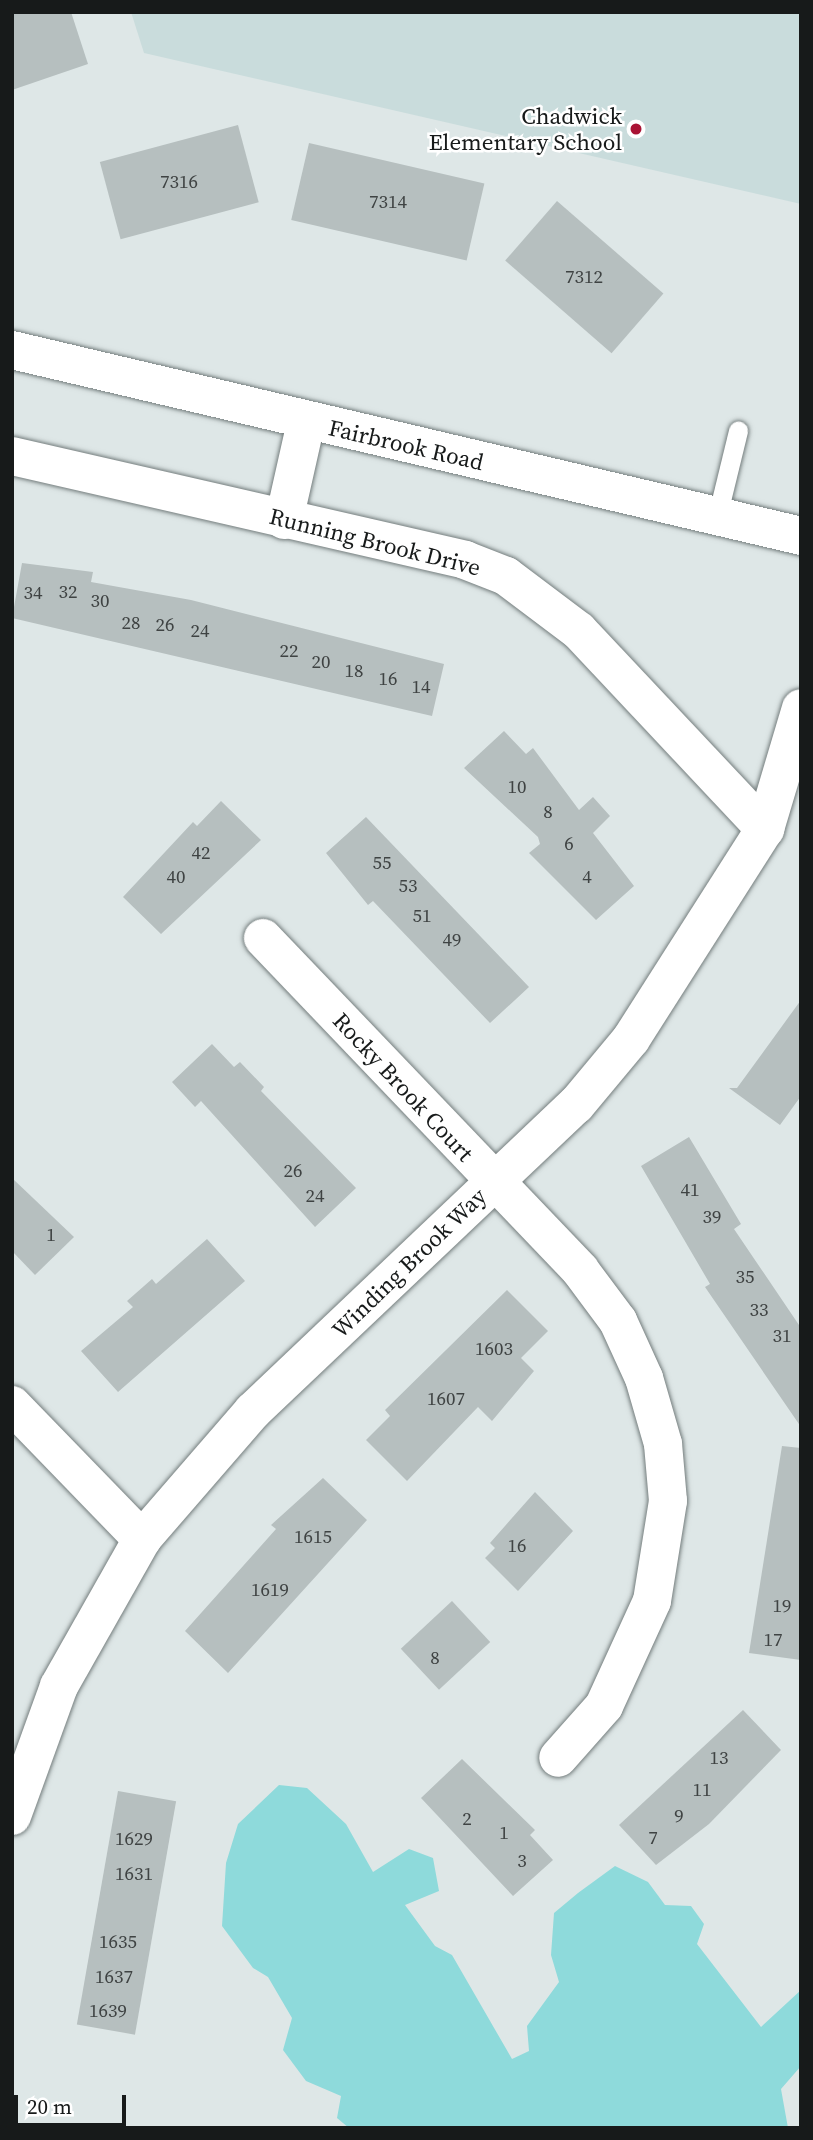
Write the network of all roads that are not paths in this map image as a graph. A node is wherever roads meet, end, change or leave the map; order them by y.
1 (12, 350) edge
2 (306, 422) junction
3 (737, 431) dead end
4 (12, 456) edge
5 (716, 517) junction
6 (284, 520) junction
7 (801, 536) edge
8 (801, 708) edge
9 (765, 829) junction
10 (262, 938) dead end
11 (493, 1182) junction
12 (12, 1405) edge
13 (142, 1539) junction
14 (558, 1758) dead end
15 (12, 1815) edge

1 - 2 street, Fairbrook Road
2 - 5 street, Fairbrook Road
2 - 6 street
3 - 5 lane
4 - 6 street, Running Brook Drive
5 - 7 street, Fairbrook Road
6 - 9 street, Running Brook Drive
8 - 9 street, Winding Brook Way
9 - 11 street, Winding Brook Way
10 - 11 street, Rocky Brook Court
11 - 13 street, Winding Brook Way
11 - 14 street, Rocky Brook Court
12 - 13 street
13 - 15 street, Winding Brook Way

